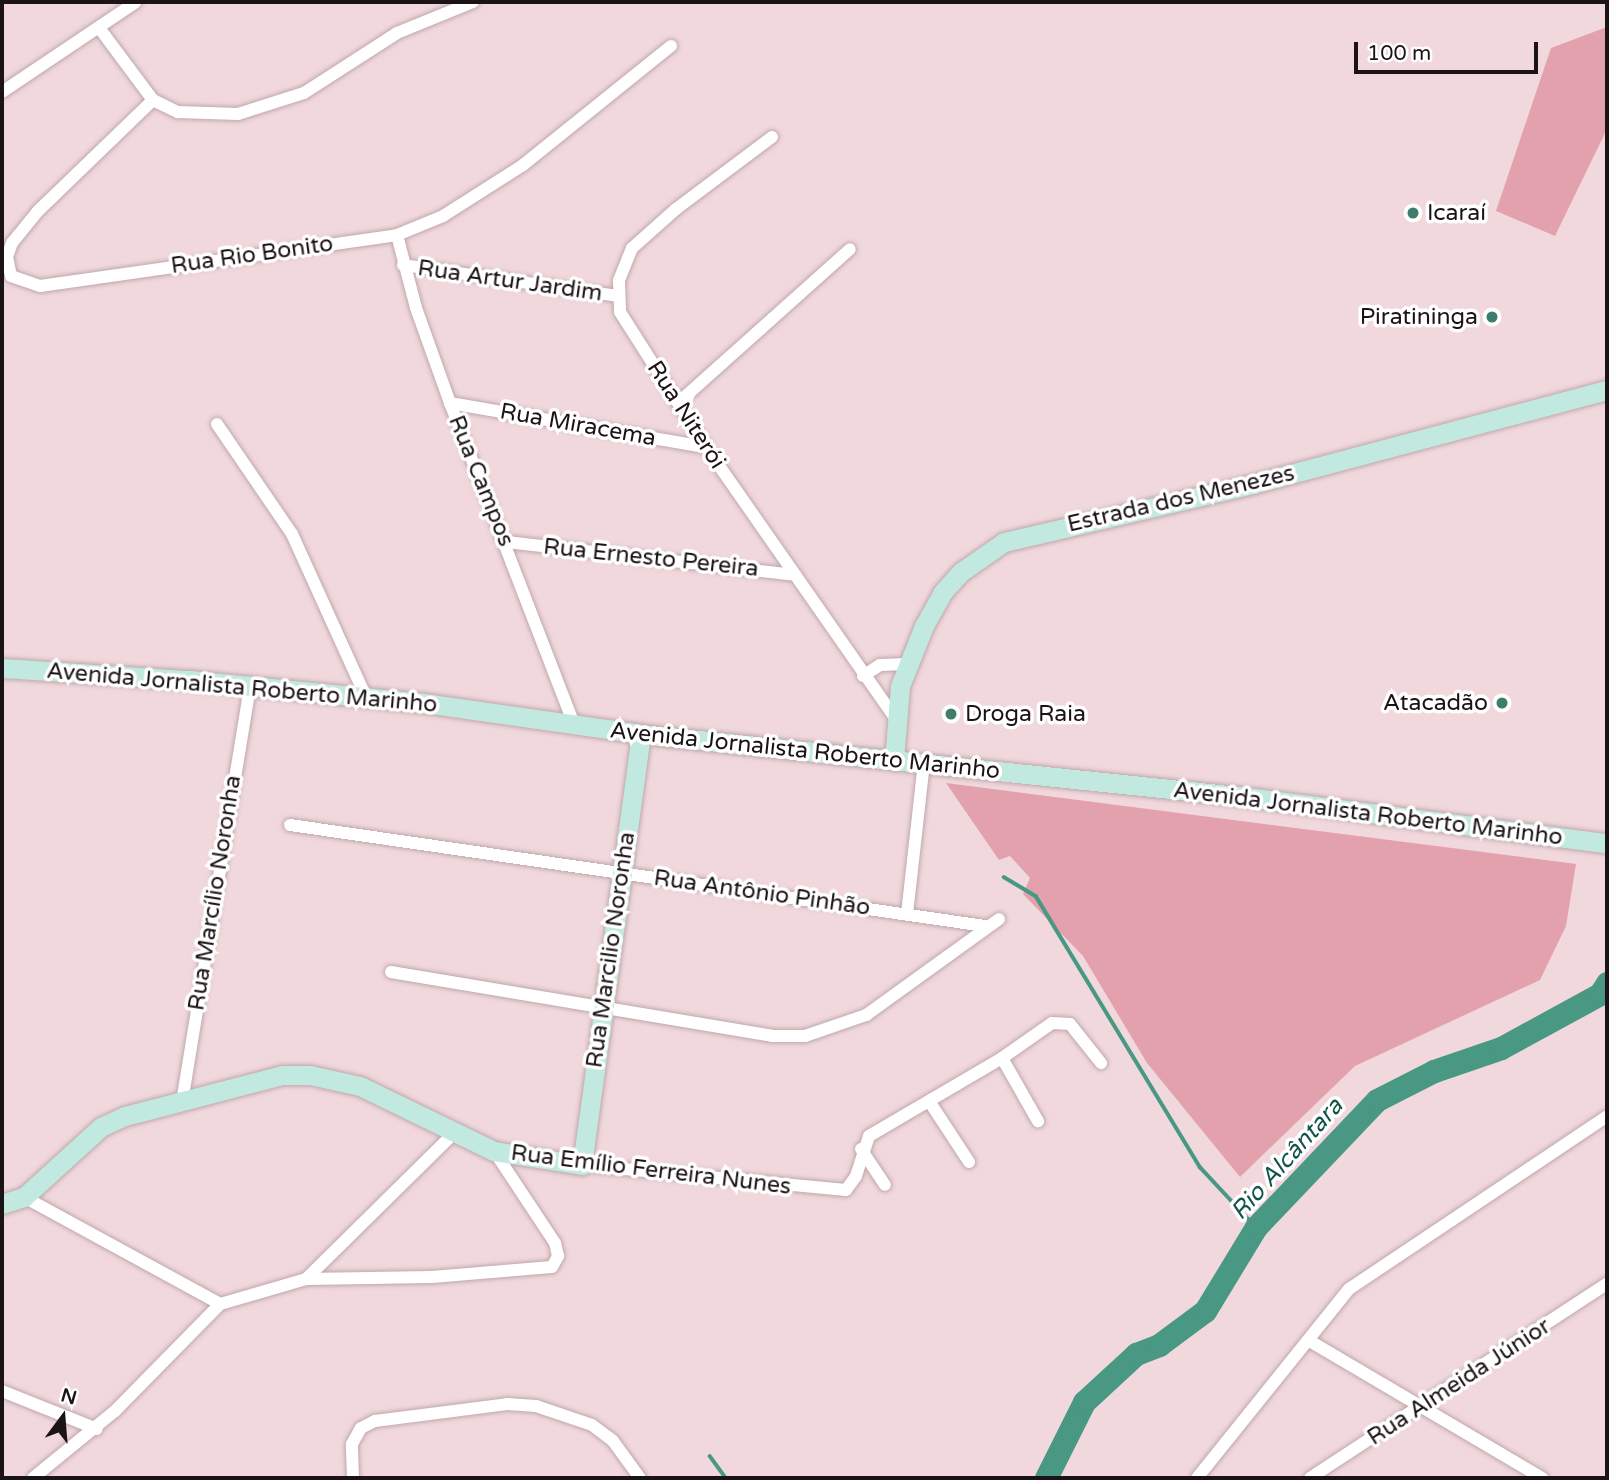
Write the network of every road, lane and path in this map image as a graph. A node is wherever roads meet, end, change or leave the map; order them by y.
1 (136, 2) edge
2 (473, 2) edge
3 (100, 29) junction
4 (671, 46) dead end
5 (2, 92) edge
6 (153, 100) junction
7 (772, 137) dead end
8 (397, 234) junction
9 (850, 249) dead end
10 (403, 265) junction
11 (617, 296) junction
12 (1607, 390) edge
13 (679, 402) junction
14 (450, 403) junction
15 (217, 424) dead end
16 (705, 447) junction
17 (506, 542) junction
18 (795, 575) junction
19 (907, 664) junction
20 (2, 668) edge
21 (863, 676) junction
22 (250, 685) junction
23 (366, 697) junction
24 (894, 718) junction
25 (574, 725) junction
26 (641, 734) junction
27 (894, 761) junction
28 (924, 763) junction
29 (290, 825) dead end
30 (1603, 843) edge
31 (621, 872) junction
32 (907, 914) junction
33 (999, 919) dead end
34 (985, 926) junction
35 (391, 972) dead end
36 (604, 1005) junction
37 (1002, 1058) junction
38 (1101, 1063) dead end
39 (929, 1101) junction
40 (182, 1102) junction
41 (1607, 1116) edge
42 (1038, 1121) dead end
43 (456, 1132) junction
44 (862, 1149) junction
45 (494, 1152) junction
46 (969, 1162) dead end
47 (582, 1165) junction
48 (885, 1185) dead end
49 (24, 1196) junction
50 (2, 1204) edge
51 (306, 1279) junction
52 (1607, 1284) edge
53 (220, 1304) junction
54 (1308, 1340) junction
55 (2, 1391) edge
56 (1423, 1407) junction
57 (97, 1429) junction
58 (33, 1478) edge
59 (353, 1478) edge
60 (640, 1478) edge
61 (1197, 1478) edge
62 (1310, 1478) edge
63 (1542, 1478) edge

1 - 3 street
2 - 6 street
3 - 5 street
3 - 6 street
4 - 8 street, Rua Rio Bonito
6 - 8 street, Rua Rio Bonito
7 - 11 street
8 - 10 street, Rua Campos
9 - 13 street
10 - 11 street, Rua Artur Jardim
10 - 14 street, Rua Campos
11 - 13 street, Rua Niterói
12 - 19 main road, Estrada dos Menezes
13 - 16 street, Rua Niterói
14 - 16 street, Rua Miracema
14 - 17 street, Rua Campos
15 - 23 street
16 - 18 street, Rua Niterói
17 - 18 street, Rua Ernesto Pereira
17 - 25 street, Rua Campos
18 - 21 street, Rua Niterói
19 - 21 street
19 - 24 main road, Estrada dos Menezes
20 - 22 main road, Avenida Jornalista Roberto Marinho
21 - 24 street, Rua Niterói
22 - 23 main road, Avenida Jornalista Roberto Marinho
22 - 40 street, Rua Marcílio Noronha
23 - 25 main road, Avenida Jornalista Roberto Marinho
24 - 27 main road, Estrada dos Menezes
25 - 26 main road, Avenida Jornalista Roberto Marinho
26 - 27 main road, Avenida Jornalista Roberto Marinho
26 - 31 main road, Rua Marcilio Noronha
27 - 28 main road, Avenida Jornalista Roberto Marinho
28 - 30 main road, Avenida Jornalista Roberto Marinho
28 - 32 street
29 - 31 street, Rua Antônio Pinhão
31 - 32 street, Rua Antônio Pinhão
31 - 36 main road, Rua Marcilio Noronha
32 - 34 street, Rua Antônio Pinhão
33 - 34 street
34 - 36 street
35 - 36 street
36 - 47 main road, Rua Marcilio Noronha
37 - 38 street
37 - 39 street
37 - 42 street
39 - 44 street
39 - 46 street
40 - 43 main road, Rua Emílio Ferreira Nunes
40 - 49 main road, Rua Emílio Ferreira Nunes
41 - 54 street
43 - 45 main road, Rua Emílio Ferreira Nunes
43 - 51 street
44 - 47 street, Rua Emílio Ferreira Nunes
44 - 48 street
45 - 47 main road, Rua Emílio Ferreira Nunes
45 - 51 street
49 - 50 main road, Rua Emílio Ferreira Nunes
49 - 53 street
51 - 53 street
52 - 56 street, Rua Almeida Júnior
53 - 57 street
54 - 56 street
54 - 61 street
55 - 57 street
56 - 62 street, Rua Almeida Júnior
56 - 63 street
57 - 58 street
59 - 60 street

